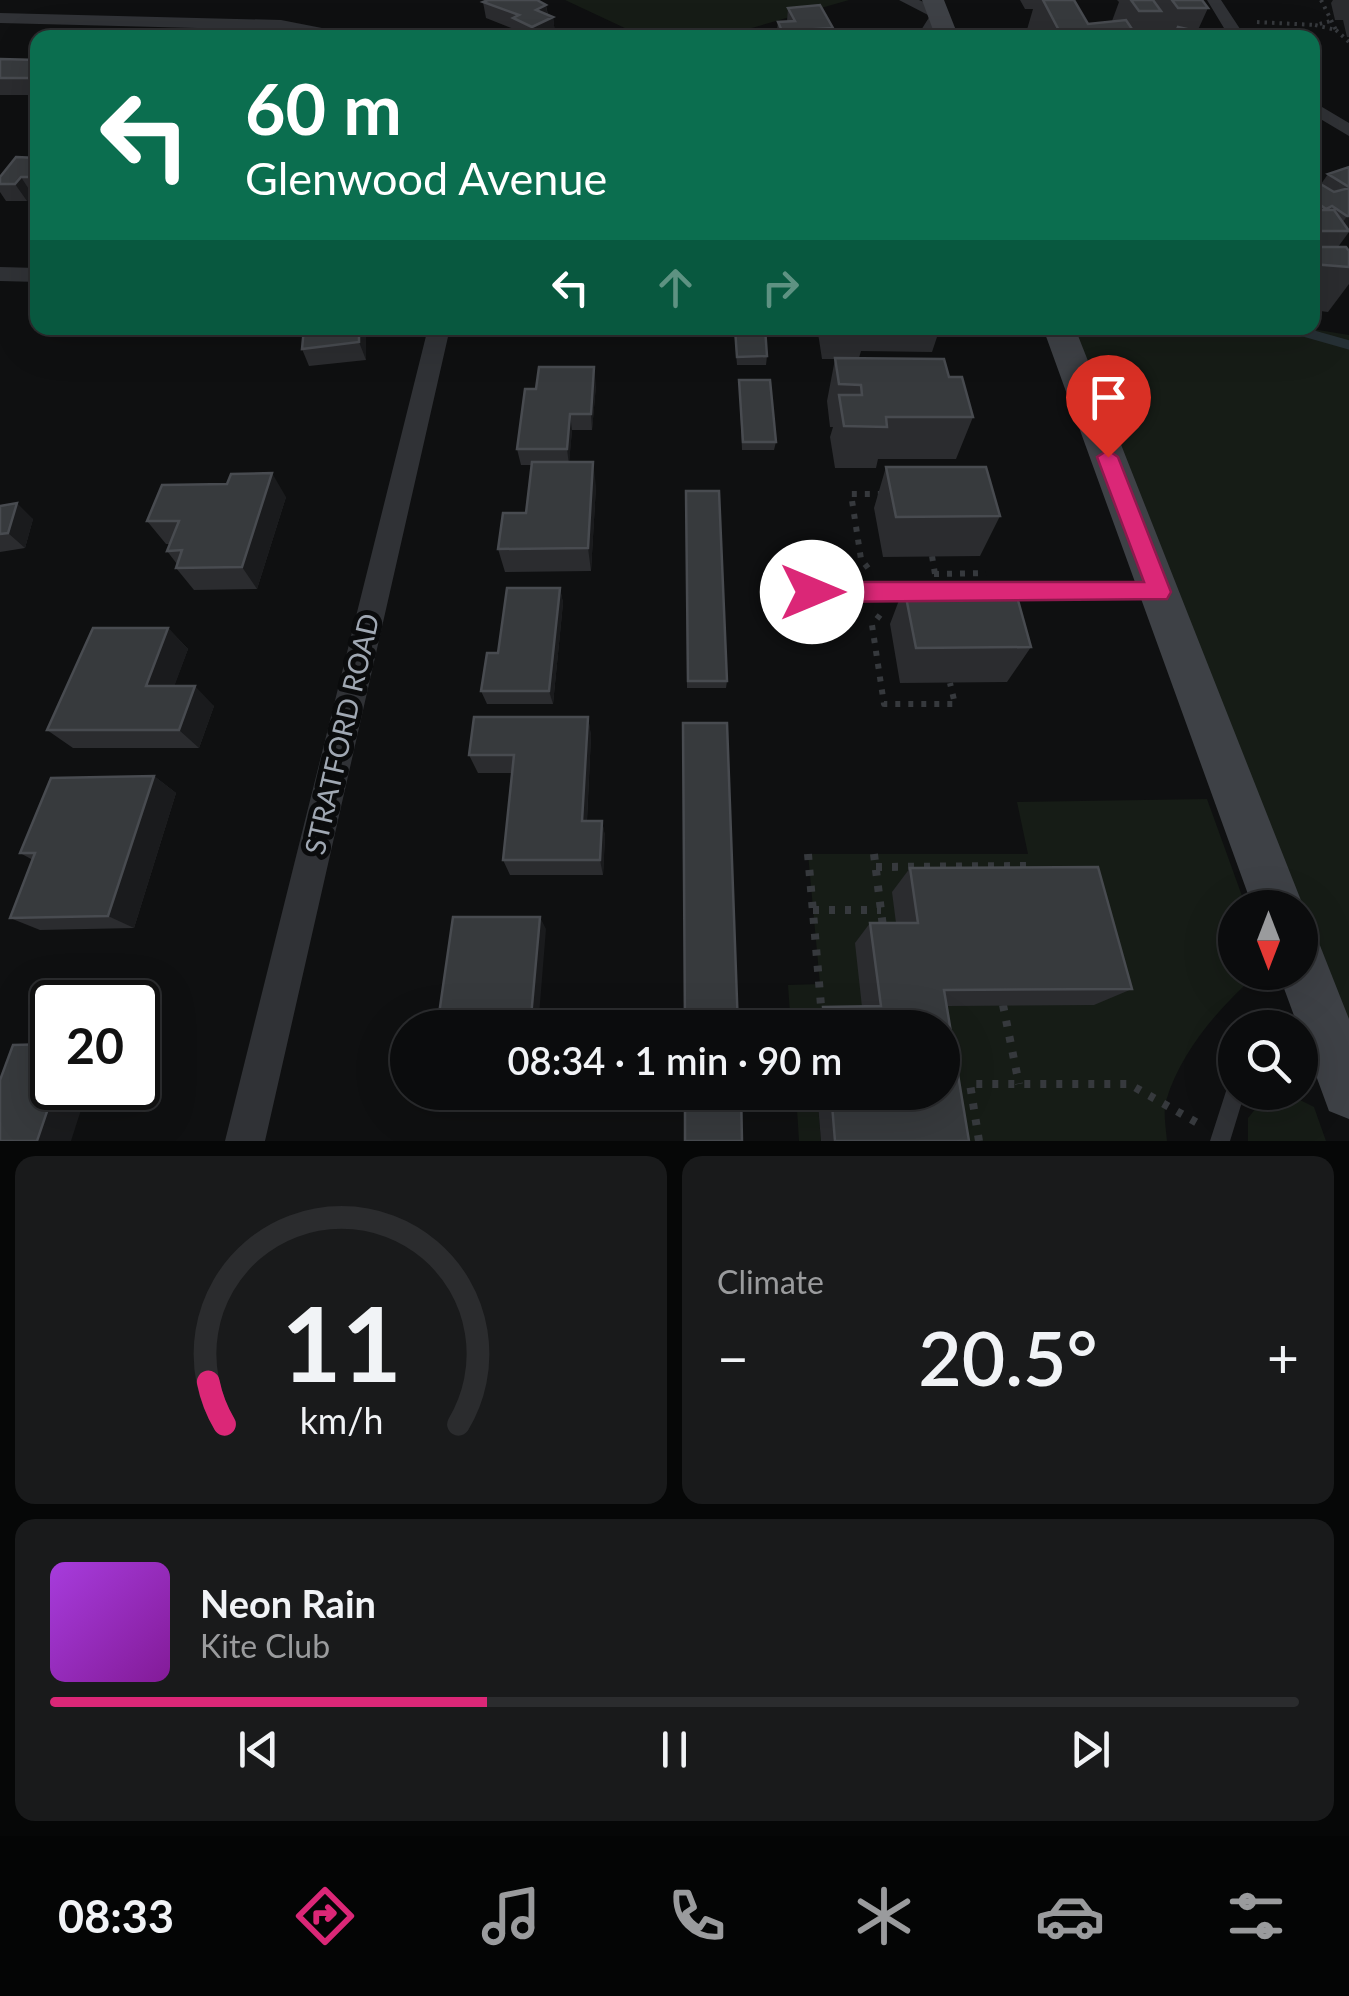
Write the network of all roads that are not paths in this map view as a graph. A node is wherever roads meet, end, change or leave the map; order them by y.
1 (906, 0) edge
2 (1214, 0) edge
3 (936, 7) edge
4 (0, 18) edge
5 (313, 30) edge
6 (1232, 30) edge
7 (1320, 111) edge
8 (1349, 131) edge
9 (0, 274) edge
10 (30, 274) edge
11 (436, 335) edge
12 (1062, 335) edge
13 (812, 592) dead end
14 (927, 592) edge
15 (985, 592) edge
16 (1159, 592) junction
17 (1272, 890) edge
18 (1318, 1040) edge
19 (1349, 1091) edge
20 (1229, 1110) edge
21 (1219, 1138) edge
22 (245, 1141) edge

1 - 3 street
2 - 6 street
4 - 5 street
7 - 8 street
9 - 10 street
11 - 22 street, STRATFORD ROAD
12 - 16 street
13 - 14 lane
15 - 16 lane
16 - 17 street
18 - 19 street
20 - 21 lane

